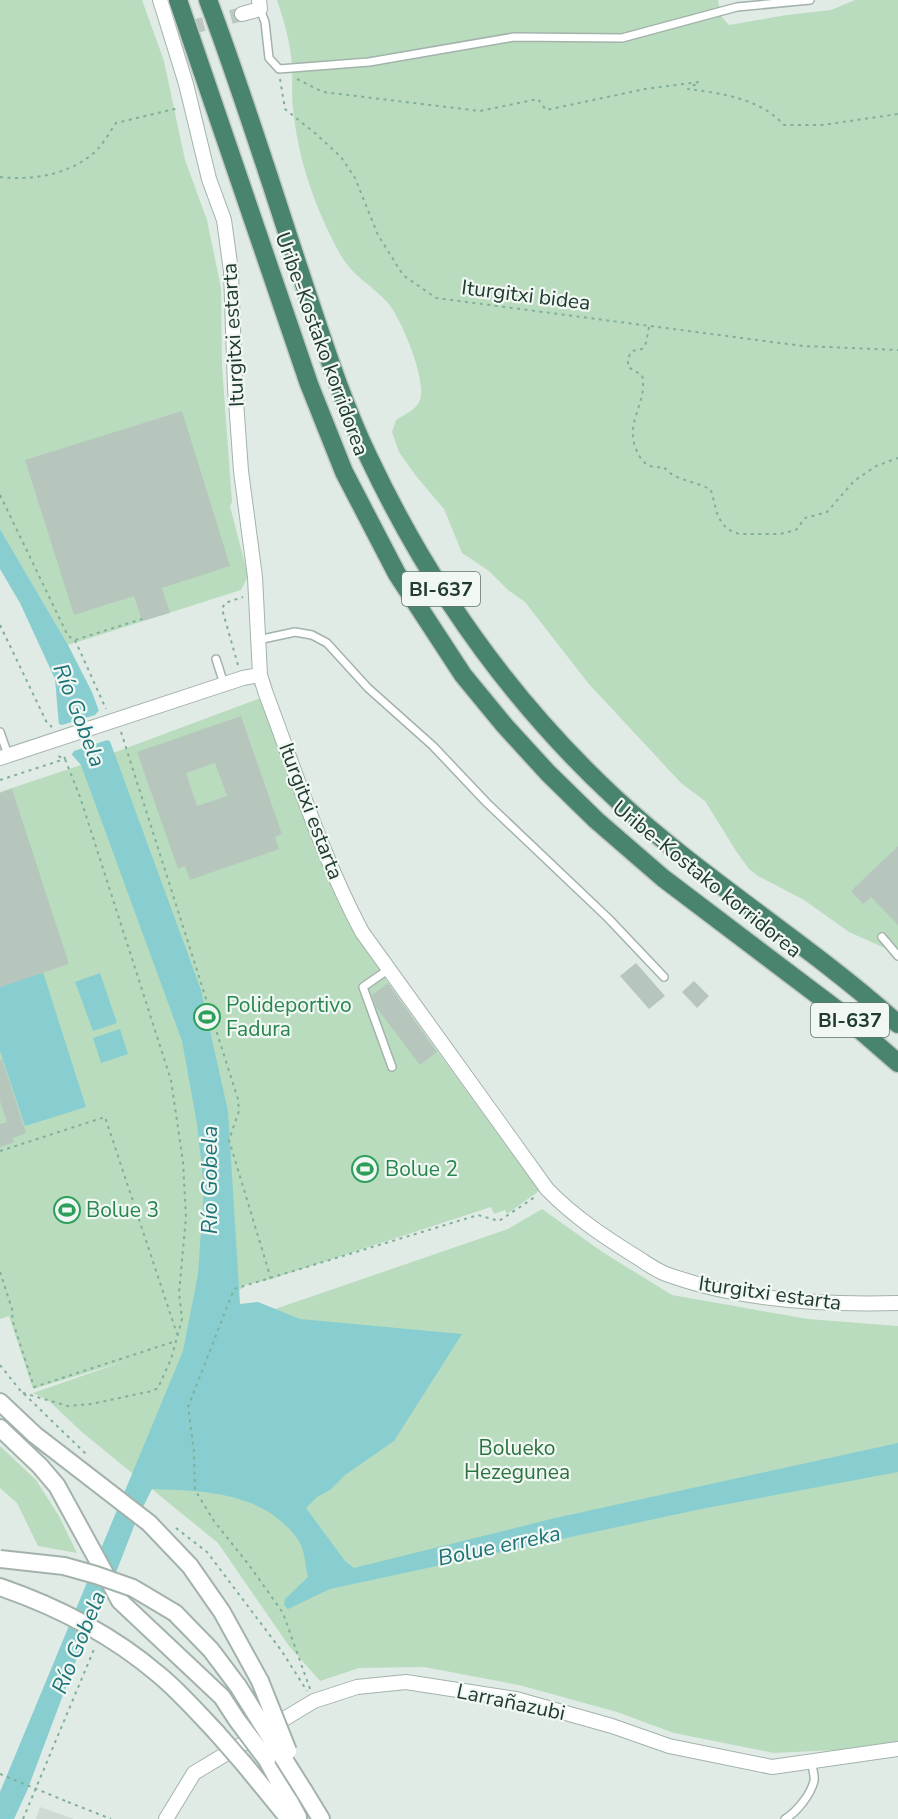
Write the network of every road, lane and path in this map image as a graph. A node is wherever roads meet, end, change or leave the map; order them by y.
1 (160, 0) edge
2 (178, 0) edge
3 (208, 0) edge
4 (810, 0) edge
5 (260, 4) edge
6 (242, 14) tunnel mouth
7 (279, 69) junction
8 (191, 106) junction
9 (898, 114) edge
10 (0, 177) edge
11 (649, 327) junction
12 (898, 350) edge
13 (898, 458) edge
14 (0, 495) edge
15 (247, 596) dead end
16 (142, 619) dead end
17 (0, 625) edge
18 (75, 640) junction
19 (258, 640) junction
20 (216, 659) dead end
21 (240, 673) dead end
22 (260, 675) junction
23 (224, 684) junction
24 (114, 722) junction
25 (0, 732) edge
26 (58, 735) junction
27 (56, 755) dead end
28 (4, 757) edge
29 (65, 759) junction
30 (0, 780) edge
31 (882, 937) dead end
32 (898, 956) edge
33 (388, 969) junction
34 (664, 977) dead end
35 (898, 1024) edge
36 (898, 1063) edge
37 (392, 1067) dead end
38 (0, 1151) edge
39 (547, 1189) junction
40 (0, 1272) edge
41 (271, 1279) junction
42 (898, 1303) edge
43 (178, 1334) junction
44 (176, 1341) junction
45 (0, 1365) edge
46 (23, 1393) junction
47 (0, 1402) edge
48 (0, 1428) edge
49 (90, 1457) dead end
50 (173, 1525) dead end
51 (0, 1559) edge
52 (0, 1587) edge
53 (95, 1647) dead end
54 (314, 1701) junction
55 (898, 1749) edge
56 (811, 1761) junction
57 (0, 1774) edge
58 (304, 1791) junction
59 (23, 1819) edge
60 (111, 1819) edge
61 (166, 1819) edge
62 (289, 1819) edge
63 (299, 1819) edge
64 (321, 1819) edge
65 (785, 1819) edge

1 - 8 street, Iturgitxi estarta
2 - 36 highway, Uribe-Kostako korridorea / BI-637
3 - 35 highway, Uribe-Kostako korridorea / BI-637
4 - 7 lane
5 - 6 street
5 - 7 lane
7 - 9 path
7 - 11 path, Iturgitxi bidea
8 - 10 path
8 - 19 street, Iturgitxi estarta
11 - 12 path, Iturgitxi bidea
11 - 13 path
14 - 18 path
15 - 21 path
16 - 18 path
17 - 26 path
18 - 24 path
19 - 22 street, Iturgitxi estarta
19 - 34 lane
20 - 23 lane
22 - 23 street
22 - 33 street, Iturgitxi estarta
23 - 24 street
24 - 26 street
24 - 41 path
25 - 28 lane
26 - 28 street
27 - 29 path
29 - 30 path
29 - 43 path
31 - 32 lane
33 - 37 lane
33 - 39 street, Iturgitxi estarta
38 - 43 path
39 - 41 path
39 - 42 street, Iturgitxi estarta
40 - 44 path
41 - 54 path
43 - 44 path
44 - 46 path
45 - 46 path
46 - 49 path
47 - 58 street, bridge
48 - 63 street, bridge
50 - 54 path
51 - 58 street, bridge
52 - 62 street, bridge
53 - 59 path
54 - 56 street, Larrañazubi
54 - 61 street, Larrañazubi
55 - 56 street, Larrañazubi
56 - 65 lane
57 - 60 path, bridge
58 - 64 street

